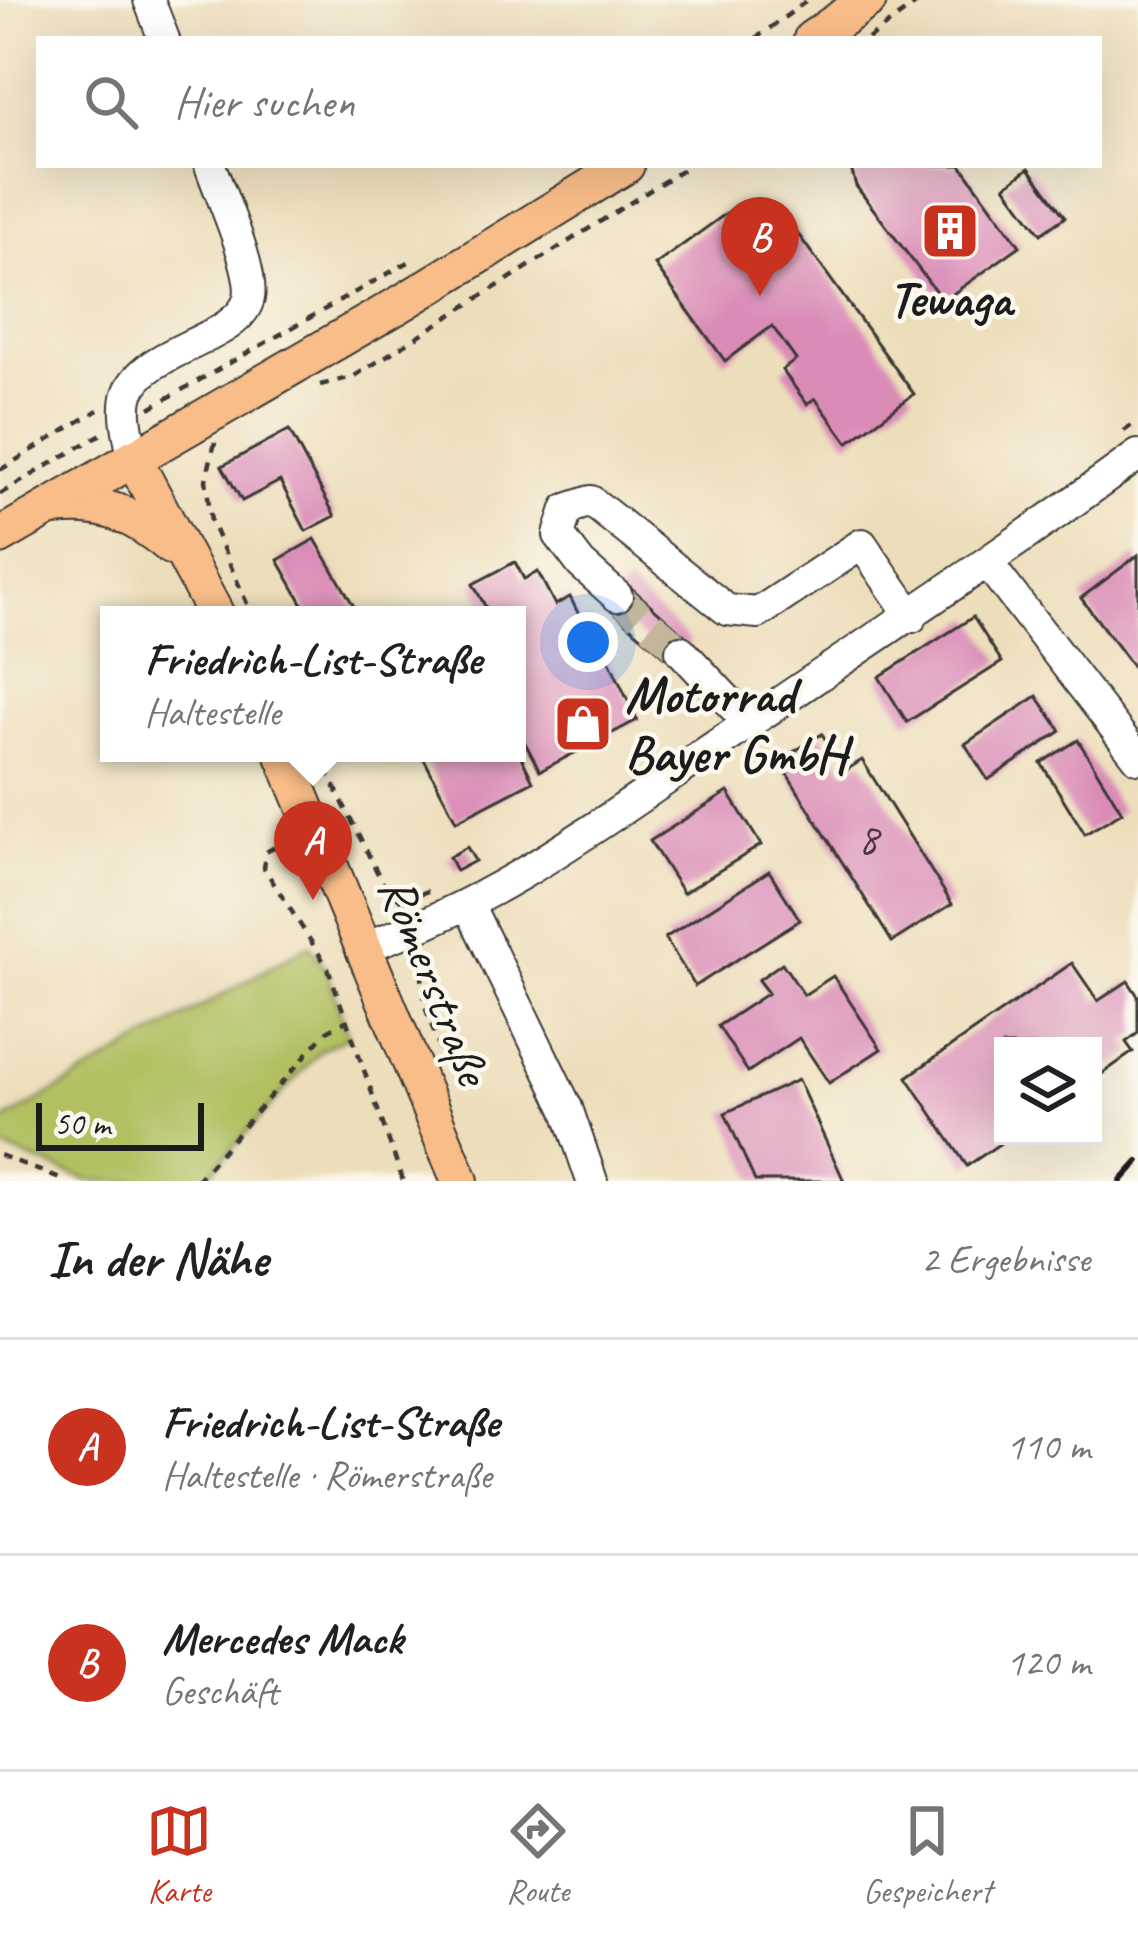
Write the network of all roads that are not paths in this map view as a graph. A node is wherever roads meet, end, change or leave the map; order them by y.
1 (149, 0) edge
2 (868, 0) edge
3 (163, 36) edge
4 (816, 36) edge
5 (211, 168) edge
6 (621, 168) edge
7 (1138, 455) edge
8 (133, 458) junction
9 (45, 508) junction
10 (0, 536) edge
11 (189, 561) junction
12 (989, 565) junction
13 (616, 596) tunnel mouth
14 (212, 606) edge
15 (912, 617) junction
16 (681, 651) tunnel mouth
17 (749, 723) junction
18 (1138, 758) edge
19 (287, 762) edge
20 (470, 906) junction
21 (366, 946) junction
22 (460, 1181) edge
23 (592, 1181) edge

1 - 3 street
2 - 4 main road
5 - 8 street
6 - 8 main road
7 - 12 street
8 - 9 main road
8 - 11 main road
9 - 10 main road
9 - 11 main road
11 - 14 main road
12 - 15 street
12 - 18 street
13 - 15 street
15 - 17 street
16 - 17 street
17 - 20 street
19 - 21 main road, Römerstraße
20 - 21 street
20 - 23 street
21 - 22 main road, Römerstraße

